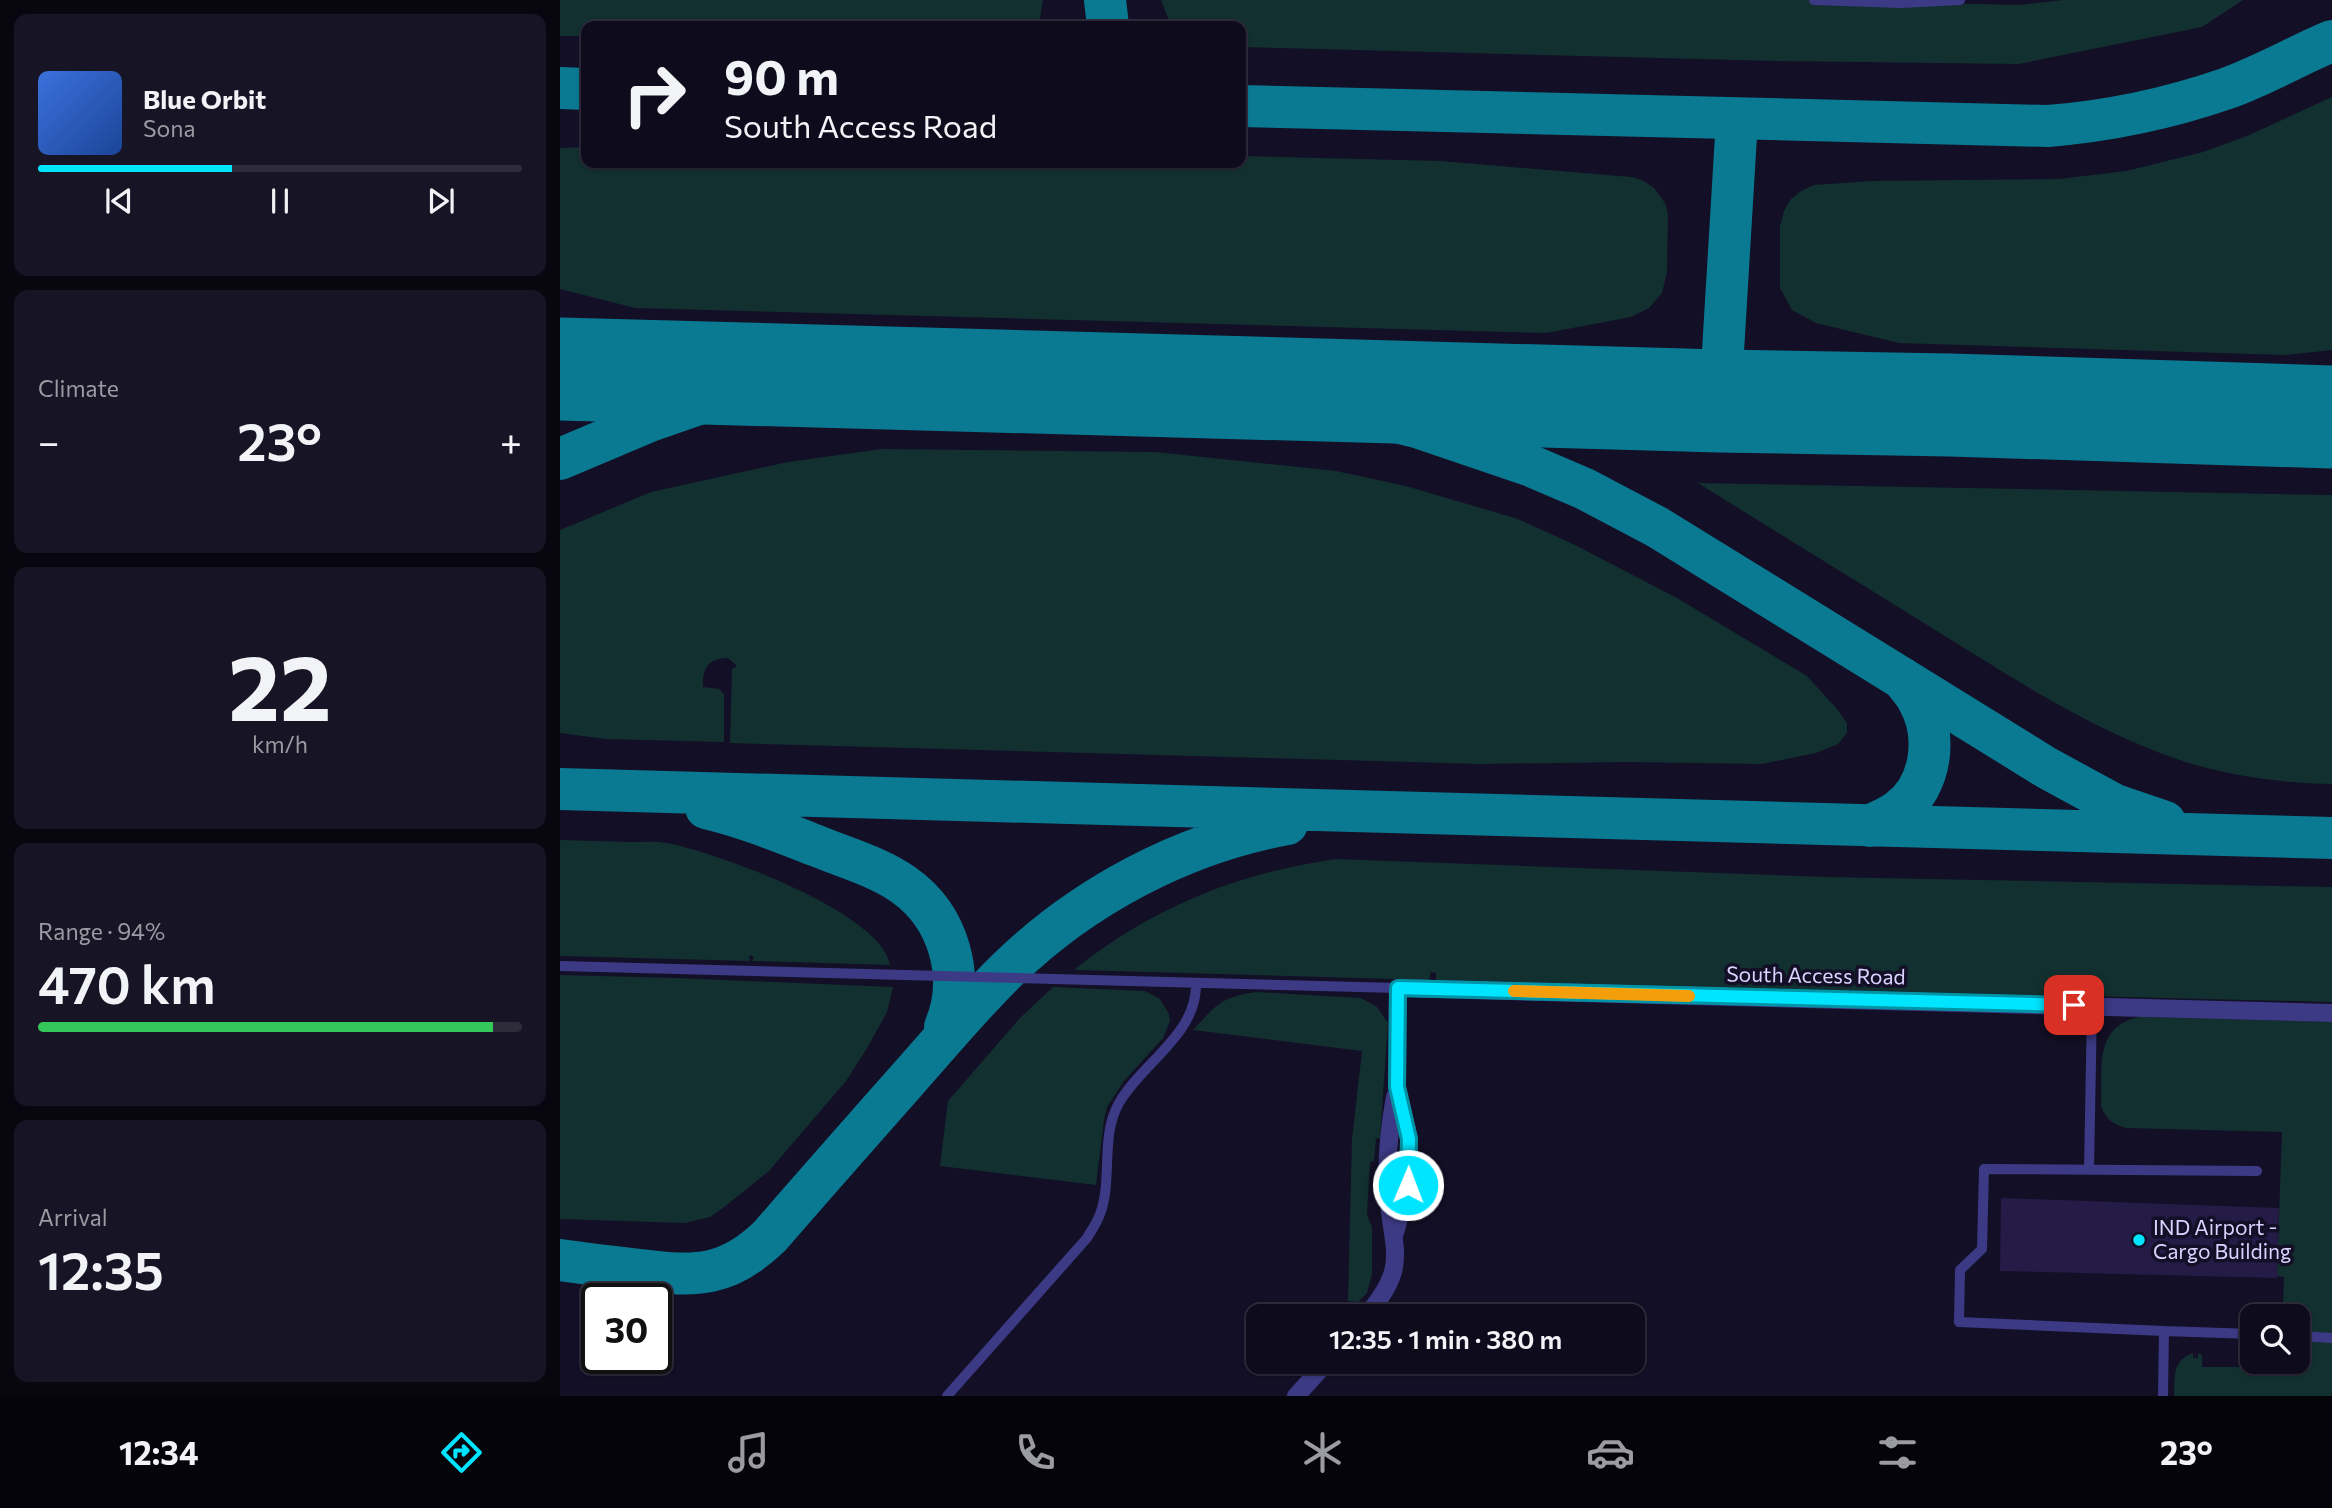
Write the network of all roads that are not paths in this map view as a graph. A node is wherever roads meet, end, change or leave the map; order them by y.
1 (1814, 0) edge
2 (1960, 0) edge
3 (1901, 1) edge
4 (560, 966) edge
5 (1196, 984) junction
6 (1398, 988) junction
7 (2092, 1006) junction
8 (2332, 1013) edge
9 (2089, 1170) junction
10 (2257, 1171) dead end
11 (1377, 1304) edge
12 (2164, 1331) junction
13 (2240, 1334) edge
14 (2310, 1337) edge
15 (2332, 1338) edge
16 (1319, 1374) edge
17 (1308, 1392) edge
18 (947, 1396) edge
19 (2163, 1396) edge

1 - 3 lane
2 - 3 lane
4 - 5 lane
5 - 6 lane
5 - 18 lane
6 - 7 street, South Access Road
6 - 11 street
7 - 8 street, South Access Road
7 - 9 lane
9 - 10 lane
9 - 12 lane
12 - 13 lane
12 - 19 lane
14 - 15 lane
16 - 17 street

